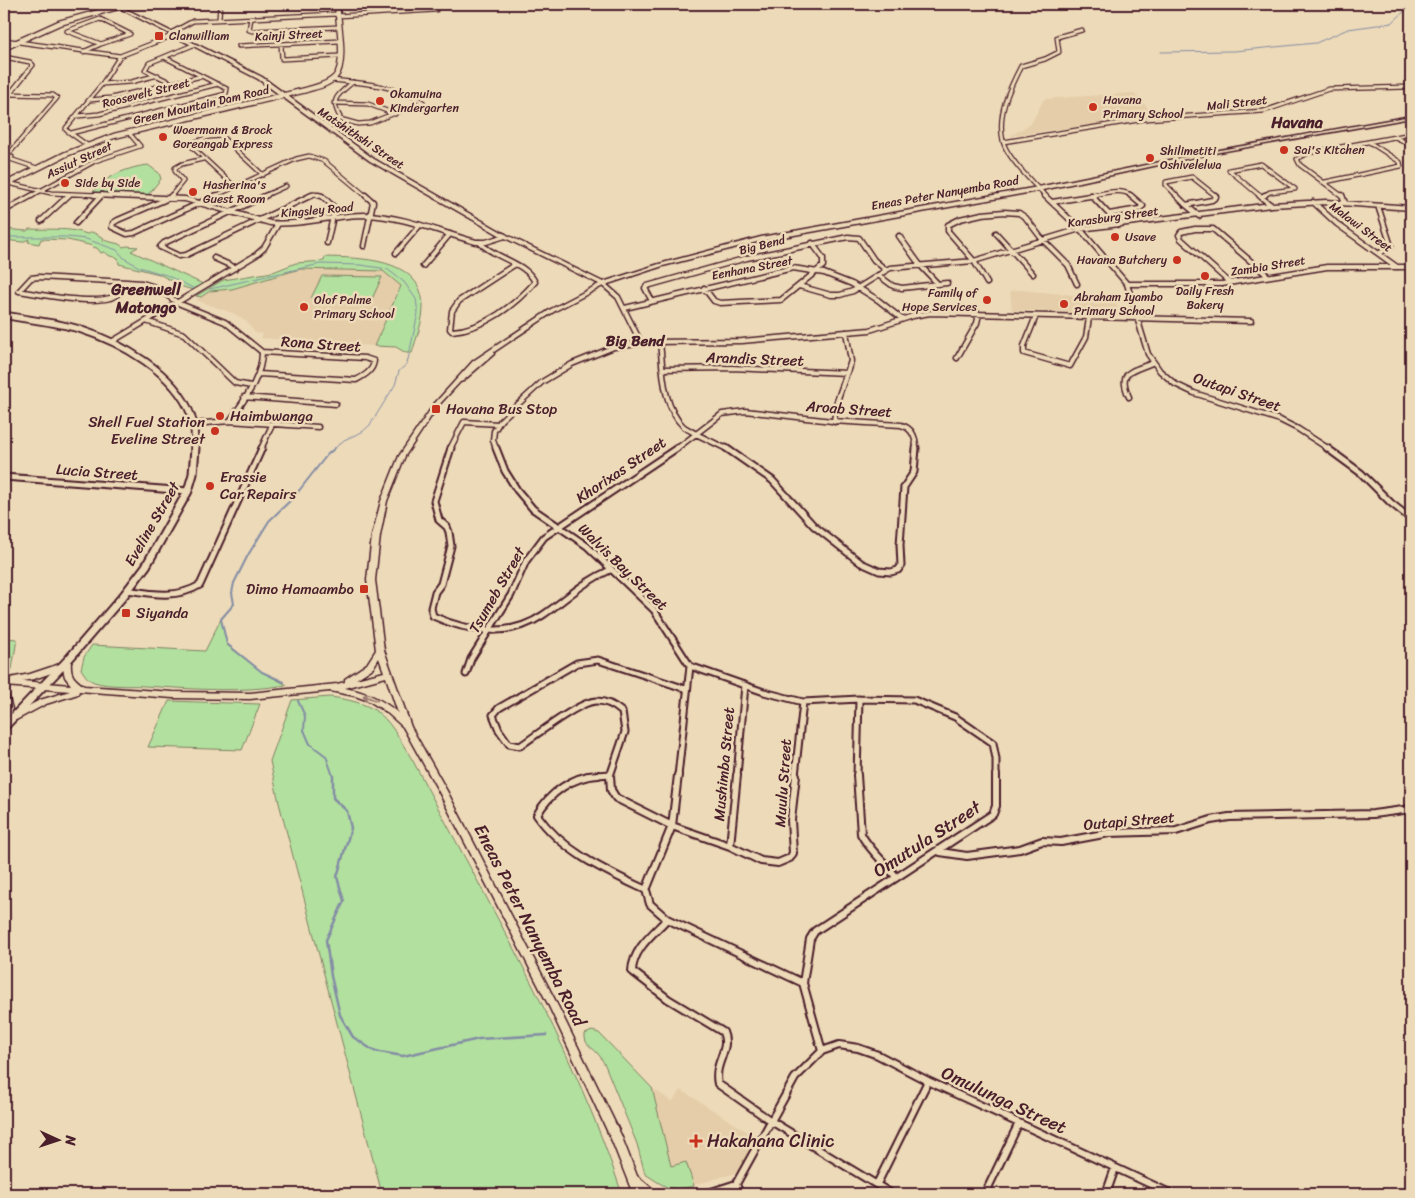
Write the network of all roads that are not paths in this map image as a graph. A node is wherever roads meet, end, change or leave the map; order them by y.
1 (220, 4) edge
2 (337, 4) edge
3 (433, 4) edge
4 (115, 5) edge
5 (337, 15) junction
6 (251, 18) junction
7 (219, 19) junction
8 (338, 27) junction
9 (1082, 30) dead end
10 (172, 34) junction
11 (4, 40) edge
12 (13, 42) junction
13 (340, 42) junction
14 (101, 44) junction
15 (193, 44) junction
16 (281, 44) junction
17 (4, 46) edge
18 (240, 46) dead end
19 (83, 52) junction
20 (120, 56) junction
21 (340, 56) junction
22 (4, 57) edge
23 (164, 57) junction
24 (158, 75) junction
25 (203, 76) junction
26 (331, 80) junction
27 (353, 82) junction
28 (173, 83) junction
29 (102, 84) junction
30 (218, 84) junction
31 (1411, 87) edge
32 (4, 94) edge
33 (10, 94) junction
34 (284, 96) junction
35 (90, 100) junction
36 (4, 101) edge
37 (334, 104) junction
38 (395, 114) junction
39 (78, 116) junction
40 (1411, 117) edge
41 (340, 120) junction
42 (71, 132) junction
43 (332, 132) junction
44 (128, 133) junction
45 (1411, 134) edge
46 (1395, 137) junction
47 (1003, 142) junction
48 (1369, 142) junction
49 (87, 145) junction
50 (1411, 146) edge
51 (5, 159) edge
52 (203, 159) junction
53 (36, 168) junction
54 (263, 175) junction
55 (1325, 182) junction
56 (6, 184) edge
57 (286, 186) dead end
58 (235, 187) junction
59 (1038, 189) junction
60 (39, 191) junction
61 (70, 194) junction
62 (102, 195) junction
63 (1091, 195) junction
64 (1261, 196) junction
65 (169, 198) junction
66 (1052, 202) junction
67 (1313, 202) junction
68 (200, 203) junction
69 (1344, 203) junction
70 (1185, 205) junction
71 (1271, 205) junction
72 (1378, 206) junction
73 (1411, 208) edge
74 (4, 211) edge
75 (230, 213) junction
76 (1110, 214) junction
77 (370, 216) junction
78 (1199, 216) junction
79 (334, 218) junction
80 (42, 221) dead end
81 (257, 221) junction
82 (76, 223) dead end
83 (278, 224) junction
84 (420, 225) junction
85 (1119, 225) junction
86 (1080, 230) junction
87 (996, 233) dead end
88 (450, 234) junction
89 (505, 236) junction
90 (899, 236) dead end
91 (1043, 239) junction
92 (479, 242) junction
93 (327, 243) dead end
94 (812, 243) junction
95 (364, 246) dead end
96 (1009, 249) junction
97 (396, 253) dead end
98 (1380, 253) junction
99 (214, 258) dead end
100 (974, 261) junction
101 (514, 265) junction
102 (920, 265) junction
103 (423, 266) dead end
104 (1396, 267) junction
105 (1411, 267) edge
106 (236, 268) junction
107 (886, 270) junction
108 (818, 272) junction
109 (1033, 274) dead end
110 (878, 275) junction
111 (1268, 276) junction
112 (128, 282) junction
113 (947, 282) dead end
114 (1229, 282) junction
115 (937, 283) junction
116 (987, 283) dead end
117 (603, 284) junction
118 (1077, 284) dead end
119 (1127, 284) junction
120 (799, 286) junction
121 (859, 287) junction
122 (704, 288) junction
123 (652, 301) junction
124 (178, 303) junction
125 (625, 308) junction
126 (4, 314) edge
127 (979, 314) junction
128 (1036, 316) junction
129 (1089, 318) junction
130 (902, 319) junction
131 (1138, 320) junction
132 (1251, 321) dead end
133 (146, 322) junction
134 (846, 332) junction
135 (113, 341) junction
136 (660, 342) junction
137 (641, 343) junction
138 (262, 352) junction
139 (957, 358) dead end
140 (1152, 363) junction
141 (663, 369) junction
142 (847, 373) junction
143 (259, 374) junction
144 (251, 386) junction
145 (244, 397) junction
146 (1129, 397) dead end
147 (336, 404) dead end
148 (230, 421) junction
149 (834, 422) junction
150 (194, 424) junction
151 (498, 424) junction
152 (272, 425) junction
153 (318, 427) dead end
154 (696, 434) junction
155 (4, 477) edge
156 (188, 491) junction
157 (1411, 519) edge
158 (559, 525) junction
159 (610, 570) junction
160 (127, 590) junction
161 (490, 630) junction
162 (380, 650) junction
163 (65, 663) junction
164 (690, 666) junction
165 (388, 674) junction
166 (466, 674) dead end
167 (4, 682) edge
168 (746, 685) junction
169 (337, 686) junction
170 (4, 687) edge
171 (42, 688) junction
172 (84, 688) junction
173 (324, 688) junction
174 (686, 688) junction
175 (75, 692) junction
176 (148, 693) junction
177 (4, 696) edge
178 (859, 700) junction
179 (803, 702) junction
180 (13, 718) junction
181 (4, 726) edge
182 (407, 727) junction
183 (610, 774) junction
184 (1411, 809) edge
185 (672, 826) junction
186 (730, 846) junction
187 (939, 852) junction
188 (896, 877) junction
189 (646, 890) junction
190 (667, 919) junction
191 (803, 983) junction
192 (822, 1050) junction
193 (928, 1081) junction
194 (771, 1121) junction
195 (1019, 1123) junction
196 (1115, 1168) junction
197 (634, 1180) junction
198 (736, 1184) junction
199 (877, 1184) junction
200 (638, 1194) edge
201 (650, 1194) edge
202 (705, 1194) edge
203 (740, 1194) edge
204 (892, 1194) edge
205 (985, 1194) edge
206 (1106, 1194) edge
207 (1172, 1194) edge

1 - 7 street
2 - 5 street
3 - 5 street
4 - 10 main road, Matshithshi Street
4 - 12 street
5 - 6 street
5 - 8 street
6 - 7 street
6 - 8 street
7 - 10 street
8 - 13 street
9 - 47 street
10 - 15 main road, Matshithshi Street
10 - 20 street
11 - 12 street
12 - 17 street
12 - 19 street
13 - 16 street, Kainji Street
13 - 21 street
14 - 14 street
14 - 19 street
15 - 23 street
15 - 34 main road, Matshithshi Street
16 - 18 street, Kainji Street
16 - 21 street
19 - 20 street
20 - 29 street
21 - 26 street
22 - 33 street
23 - 24 street
23 - 25 street
24 - 28 street
24 - 29 street
25 - 28 street
25 - 30 street
26 - 27 street
26 - 34 street, Green Mountain Dam Road
27 - 37 street
27 - 38 street
28 - 35 street
29 - 35 street
30 - 39 street, Roosevelt Street
30 - 42 street
31 - 47 street, Mali Street
32 - 33 street
33 - 36 street
33 - 51 street
34 - 43 main road, Matshithshi Street
34 - 44 street, Green Mountain Dam Road
35 - 39 street
37 - 38 street
37 - 41 street
38 - 41 street
39 - 42 street
40 - 59 main road, Eneas Peter Nanyemba Road
41 - 43 street
42 - 49 street
43 - 89 main road, Matshithshi Street
44 - 49 street, Green Mountain Dam Road
44 - 60 street, Assiut Street
45 - 46 street
46 - 48 street
46 - 50 street
47 - 59 street
48 - 55 street
48 - 55 street
49 - 53 street, Green Mountain Dam Road
51 - 53 street
52 - 54 street
52 - 58 street
52 - 65 street
53 - 56 street, Green Mountain Dam Road
54 - 58 street
54 - 77 street
55 - 69 street
56 - 60 street, Kingsley Road
57 - 75 street
58 - 68 street
59 - 66 street
59 - 117 main road, Eneas Peter Nanyemba Road
60 - 61 street, Kingsley Road
60 - 74 street
61 - 62 street, Kingsley Road
61 - 80 street
62 - 65 street, Kingsley Road
62 - 82 street
63 - 66 street
63 - 76 street
63 - 76 street
64 - 64 street
64 - 71 street
65 - 68 street, Kingsley Road
65 - 68 street
66 - 86 street
67 - 69 street, Karasburg Street
67 - 71 street, Karasburg Street
67 - 98 street, Malawi Street
68 - 75 street, Kingsley Road
69 - 72 street, Karasburg Street
70 - 70 street
70 - 78 street
71 - 78 street, Karasburg Street
72 - 73 street, Karasburg Street
72 - 98 street
75 - 81 street, Kingsley Road
75 - 81 street
76 - 85 street
77 - 79 street, Kingsley Road
77 - 84 street, Kingsley Road
77 - 95 street
78 - 85 street, Karasburg Street
79 - 81 street
79 - 83 street, Kingsley Road
79 - 93 street
81 - 83 street, Kingsley Road
83 - 106 street
84 - 88 street, Kingsley Road
84 - 97 street
85 - 86 street, Karasburg Street
86 - 91 street, Karasburg Street
86 - 119 street
87 - 96 street
88 - 92 street, Kingsley Road
88 - 103 street
89 - 92 street, Kingsley Road
89 - 117 main road, Matshithshi Street
90 - 102 street
91 - 96 street, Karasburg Street
91 - 100 street
91 - 118 street
92 - 101 street, Kingsley Road
94 - 107 street, Big Bend
94 - 108 street
94 - 123 street, Big Bend
96 - 100 street, Karasburg Street
96 - 109 street
98 - 104 street, Malawi Street
99 - 106 street
100 - 102 street, Karasburg Street
100 - 116 street
101 - 101 street, Kingsley Road
102 - 107 street, Karasburg Street
102 - 115 street
104 - 105 street, Zambia Street
104 - 111 street, Zambia Street
106 - 124 street
107 - 110 street, Karasburg Street
108 - 120 street
108 - 121 street, Eenhana Street
108 - 122 street, Eenhana Street
110 - 115 street
110 - 121 street, Karasburg Street
111 - 114 street, Zambia Street
111 - 114 street
112 - 112 street
112 - 124 street
113 - 115 street
114 - 119 street, Zambia Street
117 - 125 street
117 - 162 main road, Eneas Peter Nanyemba Road
119 - 131 street
120 - 121 street, Karasburg Street
120 - 122 street
121 - 130 street, Eenhana Street
122 - 123 street, Eenhana Street
123 - 125 street, Eenhana Street
124 - 133 street
124 - 138 street
125 - 137 street
126 - 135 street, Eveline Street
127 - 128 street
127 - 130 street
127 - 139 street
128 - 129 street
128 - 129 street
129 - 131 street
130 - 134 street
131 - 132 street
131 - 140 street
133 - 135 street
133 - 144 street
134 - 136 street
134 - 142 street
135 - 150 street, Eveline Street
136 - 137 street
136 - 141 street
137 - 151 street
138 - 143 street
138 - 143 street, Rona Street
140 - 146 street
140 - 157 street, Outapi Street
141 - 142 street, Arandis Street
141 - 154 street
142 - 149 street
143 - 144 street
144 - 145 street
145 - 147 street
145 - 148 street
148 - 150 street
148 - 152 street
149 - 154 street, Aroab Street
149 - 154 street, Aroab Street
150 - 156 street, Eveline Street
151 - 158 street, Walvis Bay Street
151 - 161 street
152 - 153 street
152 - 160 street
154 - 158 street, Khorixas Street
155 - 156 street, Lucia Street
156 - 160 street, Eveline Street
158 - 159 street, Walvis Bay Street
158 - 161 street, Tsumeb Street
159 - 161 street
159 - 164 street, Walvis Bay Street
160 - 163 street, Eveline Street
161 - 166 street, Tsumeb Street
162 - 165 main road, Eneas Peter Nanyemba Road
162 - 169 main road
163 - 167 main road
163 - 171 street, Eveline Street
163 - 172 main road
164 - 168 street, Omutula Street
164 - 174 street
165 - 169 main road
165 - 182 main road, Eneas Peter Nanyemba Road
167 - 171 main road
168 - 179 street, Omutula Street
168 - 186 street, Mushimba Street
169 - 173 main road
170 - 171 main road
171 - 172 main road
171 - 175 main road
171 - 180 street, Eveline Street
172 - 176 main road
173 - 176 main road
182 -> 173 main road
174 - 183 street
174 - 185 street
175 - 176 main road
175 - 180 main road
177 - 181 main road
178 - 179 street, Omutula Street
178 - 187 street, Omutula Street
178 - 188 street
179 - 186 street, Muulu Street
180 - 181 street, Eveline Street
182 - 197 main road, Eneas Peter Nanyemba Road
183 - 185 street, Muulu Street
183 - 189 street
184 - 187 street, Outapi Street
185 - 186 street, Muulu Street
185 - 189 street
187 - 188 street, Omutula Street
188 - 191 street, Omutula Street
189 - 190 street
190 - 191 street
190 - 194 street
191 - 192 street, Omutula Street
192 - 193 street, Omulunga Street
192 - 194 street
193 - 195 street, Omulunga Street
193 - 199 street
194 - 198 street
194 - 199 street
195 - 196 street, Omulunga Street
195 - 205 street
196 - 206 street
196 - 207 street, Omulunga Street
197 - 200 main road, Eneas Peter Nanyemba Road
197 - 201 main road
198 - 202 street
198 - 203 street
199 - 204 street

